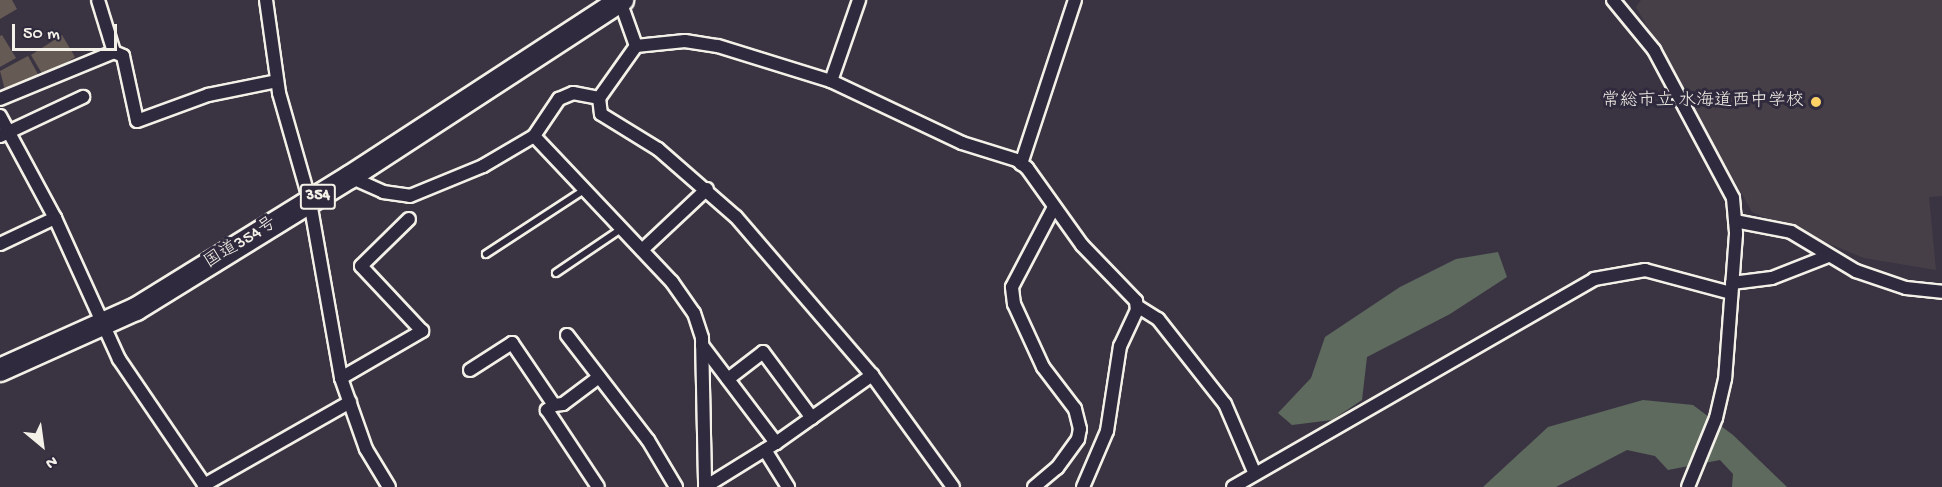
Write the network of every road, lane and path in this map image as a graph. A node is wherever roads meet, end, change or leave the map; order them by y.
1 (98, 0) edge
2 (266, 0) edge
3 (859, 0) edge
4 (1075, 0) edge
5 (621, 1) edge
6 (1620, 2) edge
7 (636, 46) junction
8 (114, 52) junction
9 (277, 81) junction
10 (831, 81) junction
11 (83, 97) dead end
12 (599, 98) junction
13 (0, 99) edge
14 (0, 116) edge
15 (4, 134) edge
16 (534, 136) junction
17 (1021, 164) junction
18 (350, 177) junction
19 (707, 189) junction
20 (585, 190) junction
21 (310, 202) junction
22 (1054, 207) junction
23 (55, 218) junction
24 (409, 219) dead end
25 (1735, 221) junction
26 (622, 229) junction
27 (0, 244) edge
28 (642, 250) junction
29 (486, 254) dead end
30 (1828, 256) junction
31 (556, 273) dead end
32 (1731, 288) junction
33 (1942, 292) edge
34 (1137, 306) junction
35 (105, 325) junction
36 (567, 335) dead end
37 (702, 345) junction
38 (0, 370) edge
39 (470, 370) dead end
40 (872, 375) junction
41 (599, 377) junction
42 (341, 378) junction
43 (728, 379) junction
44 (350, 402) junction
45 (554, 405) junction
46 (812, 418) junction
47 (771, 446) junction
48 (1255, 474) junction
49 (205, 486) edge
50 (389, 487) edge
51 (598, 487) edge
52 (676, 487) edge
53 (705, 487) edge
54 (788, 487) edge
55 (953, 487) edge
56 (1034, 487) edge
57 (1083, 487) edge
58 (1233, 487) edge
59 (1688, 487) edge

1 - 8 street
2 - 9 street
3 - 10 street
4 - 17 street
5 - 7 street
5 - 18 highway, 国道354号 / 354
6 - 25 street
7 - 10 street
7 - 12 street
8 - 9 street
8 - 13 street
9 - 21 street
10 - 17 street
11 - 15 street
12 - 16 street
12 - 19 street
14 - 15 street
15 - 23 street
16 - 18 street
16 - 20 street
17 - 22 street
18 - 21 highway, 国道354号 / 354
19 - 28 street
19 - 40 street
20 - 26 street
20 - 29 lane
21 - 35 highway, 国道354号 / 354
21 - 42 street
22 - 34 street
22 - 56 street
23 - 27 street
23 - 35 street
24 - 42 street
25 - 30 street
25 - 32 street
26 - 28 street
26 - 31 lane
28 - 37 street
30 - 32 street
30 - 33 street
32 - 48 street
32 - 59 street
34 - 48 street
34 - 57 street
35 - 38 highway, 国道354号 / 354
35 - 49 street
36 - 41 street
37 - 43 street
37 - 53 street
39 - 45 street
40 - 46 street
40 - 55 street
41 - 45 street
41 - 52 street
42 - 44 street
43 - 46 street
43 - 47 street
44 - 49 street
44 - 50 street
45 - 51 street
46 - 47 street
47 - 53 street
47 - 54 street
48 - 58 street

